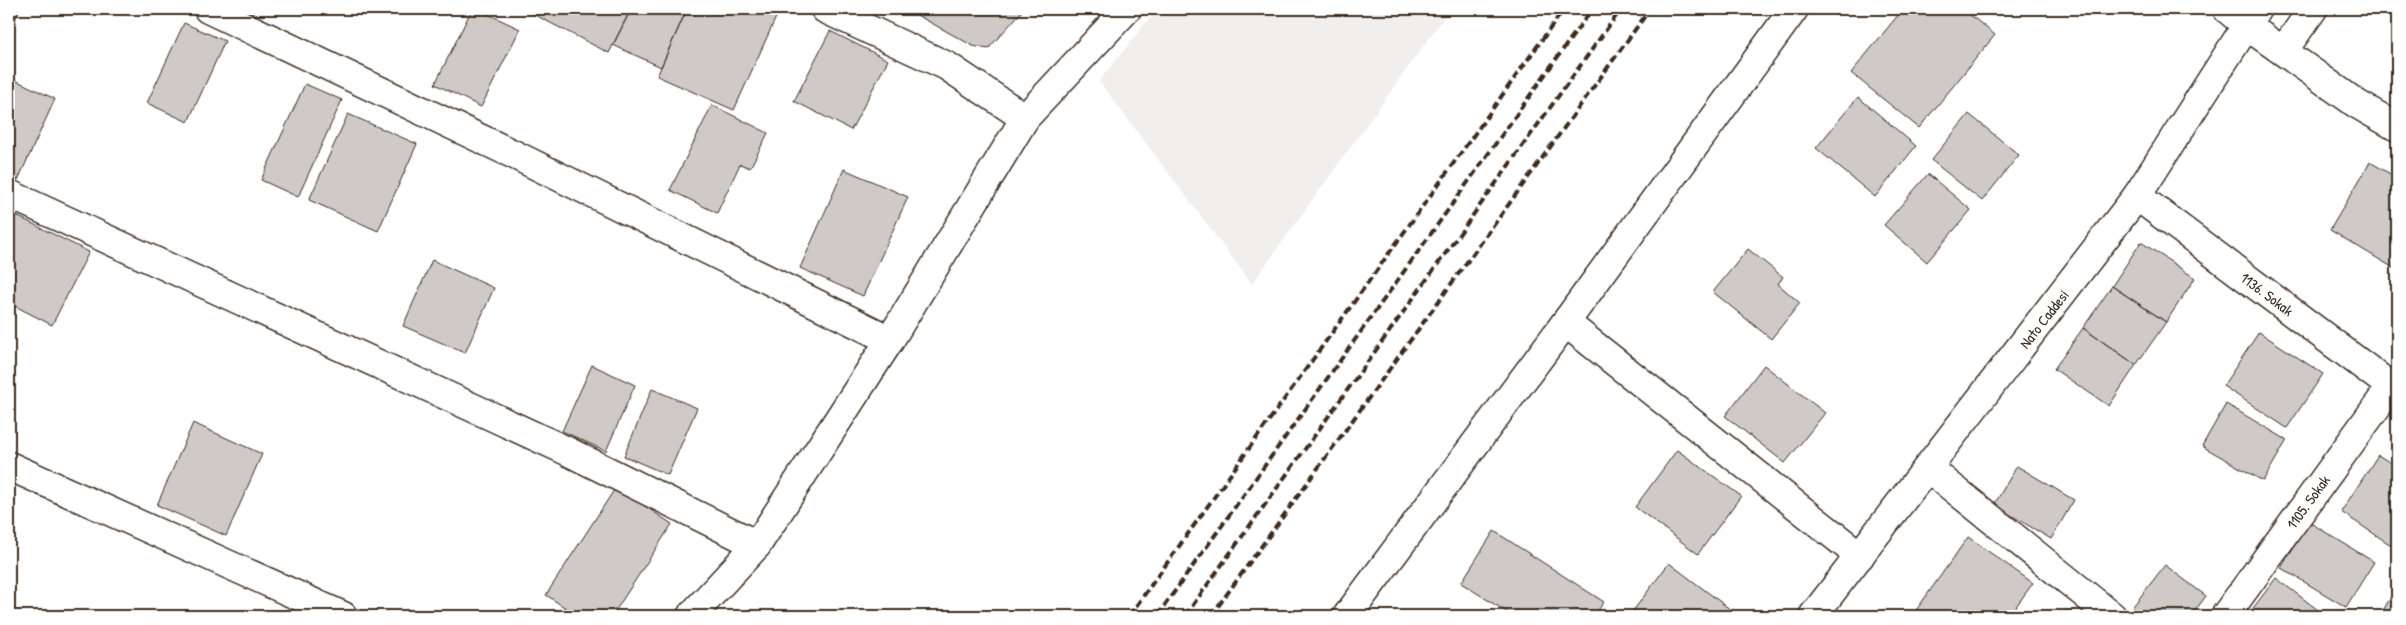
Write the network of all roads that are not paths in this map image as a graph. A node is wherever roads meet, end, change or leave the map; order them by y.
1 (208, 9) edge
2 (825, 9) edge
3 (1127, 9) edge
4 (1794, 9) edge
5 (2313, 9) edge
6 (2243, 14) edge
7 (2283, 51) junction
8 (1025, 118) junction
9 (2397, 127) edge
10 (9, 194) edge
11 (2137, 196) junction
12 (1566, 322) junction
13 (890, 340) junction
14 (2394, 389) edge
15 (9, 466) edge
16 (1928, 468) junction
17 (757, 545) junction
18 (1860, 556) junction
19 (342, 616) edge
20 (691, 616) edge
21 (1346, 616) edge
22 (1814, 616) edge
23 (2112, 616) edge
24 (2225, 616) edge

1 - 13 street
2 - 8 street
3 - 8 street
4 - 12 street
5 - 7 street
6 - 7 street
6 - 11 street, Nato Caddesi
7 - 9 street
8 - 13 street
10 - 17 street
11 - 14 street, 1136. Sokak
11 - 16 street, Nato Caddesi
12 - 18 street
12 - 21 street
13 - 17 street
14 - 24 street, 1105. Sokak
15 - 19 street
16 - 18 street, Nato Caddesi
16 - 23 street
17 - 20 street
18 - 22 street, Nato Caddesi

